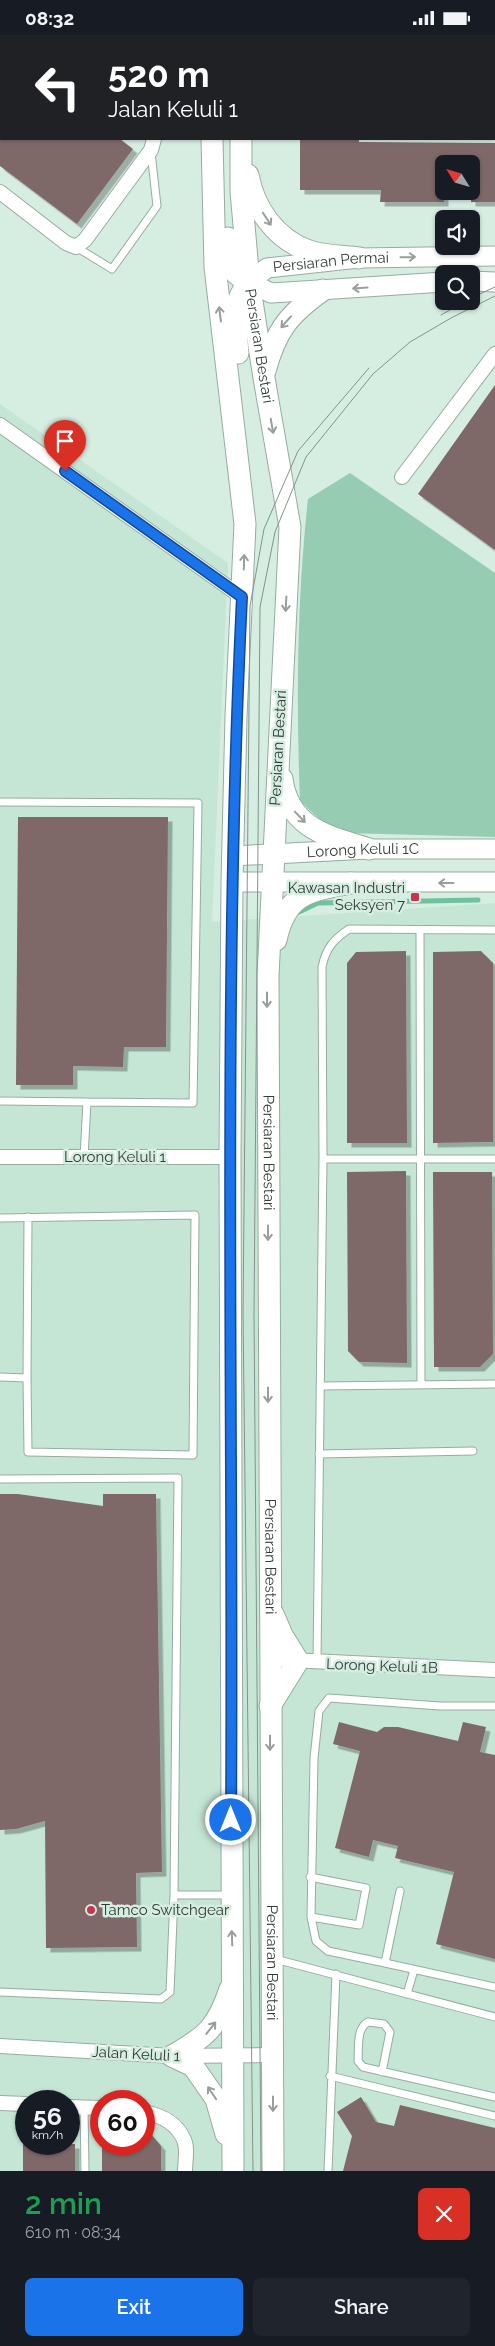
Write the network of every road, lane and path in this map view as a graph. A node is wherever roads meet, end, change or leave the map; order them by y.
1 (212, 140) edge
2 (235, 140) edge
3 (235, 140) edge
4 (153, 145) edge
5 (0, 192) edge
6 (76, 247) junction
7 (495, 256) edge
8 (359, 258) junction
9 (480, 281) edge
10 (495, 282) edge
11 (249, 283) junction
12 (435, 283) edge
13 (323, 290) junction
14 (495, 354) edge
15 (264, 378) junction
16 (234, 420) junction
17 (0, 425) edge
18 (402, 477) dead end
19 (242, 597) junction
20 (279, 739) junction
21 (0, 802) edge
22 (369, 849) junction
23 (495, 849) edge
24 (272, 853) junction
25 (232, 855) junction
26 (271, 881) junction
27 (232, 882) junction
28 (351, 883) junction
29 (495, 883) edge
30 (420, 930) junction
31 (495, 930) edge
32 (268, 976) junction
33 (0, 1101) edge
34 (87, 1102) junction
35 (0, 1157) edge
36 (84, 1157) junction
37 (230, 1157) junction
38 (323, 1159) junction
39 (420, 1159) junction
40 (495, 1159) edge
41 (28, 1217) junction
42 (0, 1218) edge
43 (0, 1377) edge
44 (27, 1378) junction
45 (495, 1384) edge
46 (421, 1385) junction
47 (320, 1386) junction
48 (473, 1451) dead end
49 (319, 1454) junction
50 (0, 1479) edge
51 (269, 1604) junction
52 (270, 1659) junction
53 (307, 1662) junction
54 (495, 1670) edge
55 (270, 1706) junction
56 (495, 1706) edge
57 (310, 1877) junction
58 (400, 1891) dead end
59 (174, 1895) junction
60 (231, 1895) junction
61 (311, 1917) junction
62 (272, 1959) junction
63 (385, 1963) junction
64 (414, 1970) junction
65 (336, 1974) junction
66 (233, 1979) junction
67 (495, 1987) edge
68 (0, 1992) edge
69 (407, 1994) junction
70 (495, 2017) edge
71 (0, 2046) edge
72 (273, 2055) junction
73 (172, 2056) junction
74 (234, 2057) junction
75 (382, 2072) junction
76 (330, 2076) junction
77 (495, 2097) edge
78 (0, 2103) edge
79 (15, 2104) edge
80 (80, 2107) edge
81 (84, 2107) junction
82 (90, 2107) edge
83 (155, 2114) edge
84 (495, 2116) edge
85 (233, 2163) edge
86 (84, 2171) edge
87 (185, 2171) edge
88 (273, 2171) edge
89 (328, 2171) edge

16 -> 1 main road
2 -> 8 main road
3 - 11 main road, Persiaran Bestari
4 - 6 street
4 - 6 lane
5 - 6 street
8 -> 7 street, Persiaran Permai
8 - 11 street, Persiaran Permai
9 - 10 street
11 - 13 street, Persiaran Permai
11 - 15 main road, Persiaran Bestari
11 - 16 main road
12 -> 13 street, Persiaran Permai
13 -> 15 main road
14 - 18 street
15 -> 20 main road, Persiaran Bestari
19 -> 16 main road
17 - 19 street
19 - 25 main road
20 -> 22 main road
20 - 24 main road, Persiaran Bestari
21 - 34 lane
22 - 23 street, Lorong Keluli 1C
22 - 24 street, Lorong Keluli 1C
24 - 25 street, Lorong Keluli 1C
24 - 26 main road, Persiaran Bestari
25 - 27 main road
26 - 27 street, Lorong Keluli 1C
26 - 28 street, Lorong Keluli 1C
26 - 32 main road, Persiaran Bestari
27 - 37 main road
29 -> 28 street, Lorong Keluli 1C
28 - 32 main road
30 - 31 lane
30 - 38 lane
30 - 39 lane
32 -> 51 main road, Persiaran Bestari
33 - 34 lane
34 - 36 lane
35 - 36 street, Lorong Keluli 1
36 - 37 street, Lorong Keluli 1
37 - 60 main road
38 - 39 lane
38 - 47 lane
39 - 40 lane
39 - 46 lane
41 - 42 lane
41 - 44 lane
41 - 44 lane
43 - 44 lane
45 - 46 lane
46 - 47 lane
47 - 49 lane
48 - 49 lane
49 - 53 lane
50 - 59 lane
51 - 52 main road, Persiaran Bestari
51 - 53 main road
52 - 53 street, Lorong Keluli 1B
52 - 55 main road, Persiaran Bestari
53 - 54 street, Lorong Keluli 1B
53 - 55 main road
55 -> 62 main road, Persiaran Bestari
56 - 57 lane
57 - 61 lane
57 - 61 lane
58 - 63 lane
59 - 60 lane
59 - 68 lane
66 -> 60 main road
61 - 63 lane
62 - 65 lane
62 - 72 main road, Persiaran Bestari
63 - 64 lane
64 - 67 lane
64 - 69 lane
65 - 69 lane
65 - 76 lane
73 -> 66 main road
66 - 74 main road
69 - 70 lane
71 - 73 street, Jalan Keluli 1
72 - 74 street, Jalan Keluli 1
72 -> 88 main road, Persiaran Bestari
73 - 74 street, Jalan Keluli 1
85 -> 73 main road
74 - 85 main road
75 - 75 lane
75 - 77 lane
76 - 84 lane
76 - 89 lane
78 - 79 street
80 - 81 street
81 - 82 street
81 - 86 lane
83 - 87 street

